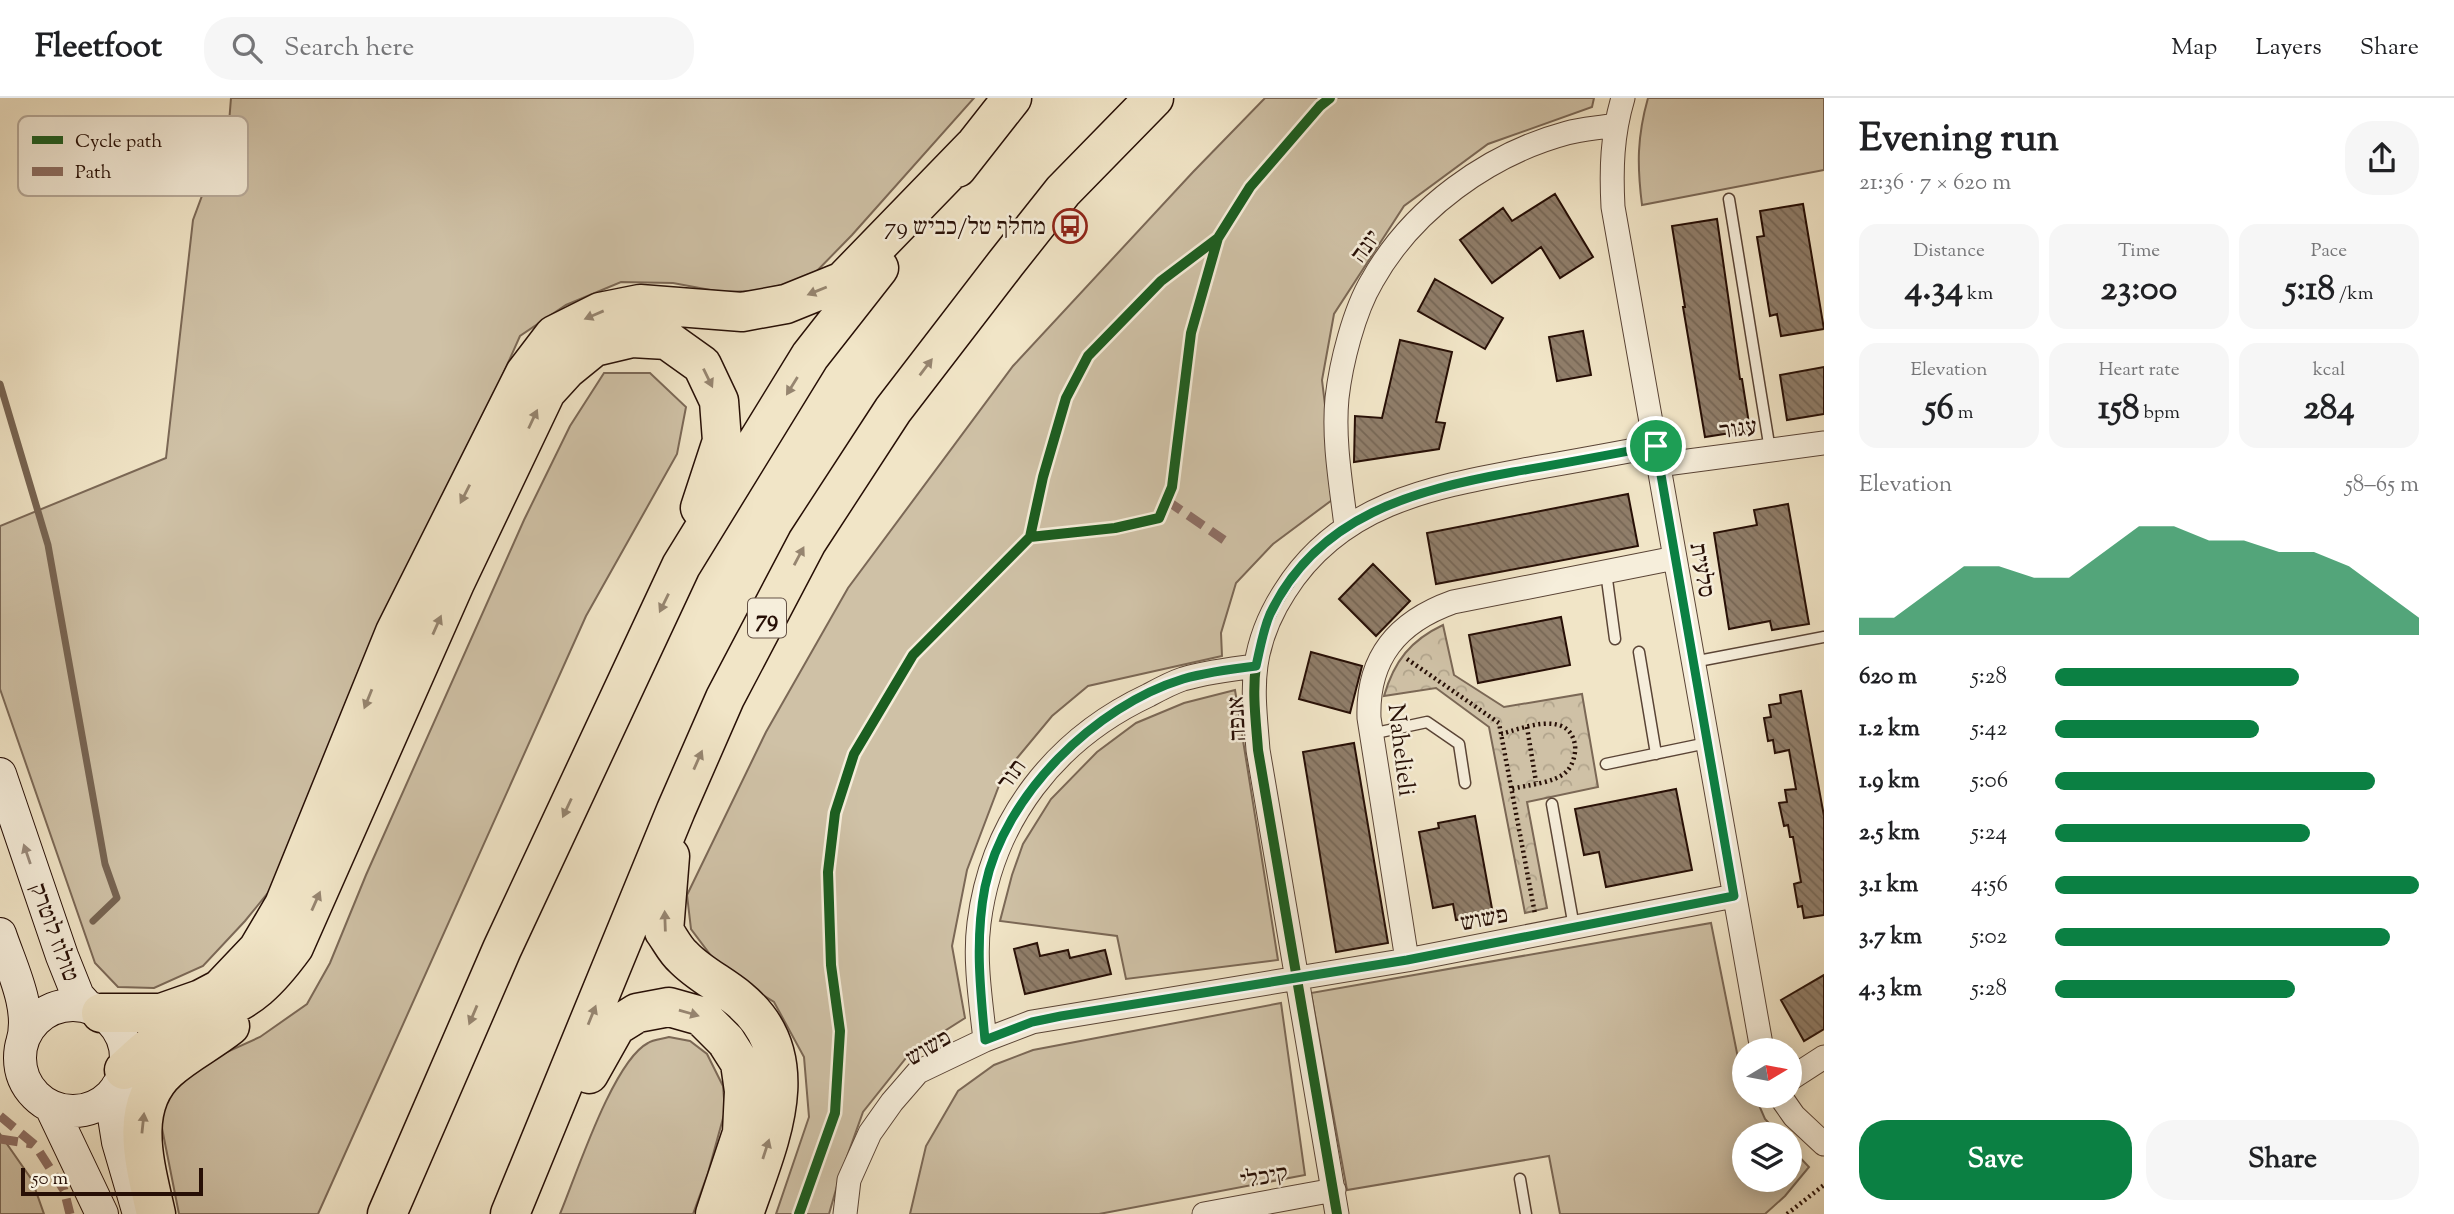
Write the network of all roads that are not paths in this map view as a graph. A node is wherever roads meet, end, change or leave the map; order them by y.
1 (1012, 98) edge
2 (1154, 98) edge
3 (1623, 98) edge
4 (1615, 125) junction
5 (973, 147) junction
6 (1729, 199) dead end
7 (1824, 443) edge
8 (1770, 450) junction
9 (1657, 456) junction
10 (1346, 526) junction
11 (1675, 558) junction
12 (681, 566) junction
13 (1606, 572) junction
14 (1824, 637) edge
15 (1615, 639) dead end
16 (1639, 652) dead end
17 (1693, 662) junction
18 (1256, 666) junction
19 (1371, 734) junction
20 (1707, 743) junction
21 (1657, 754) junction
22 (1606, 764) dead end
23 (0, 774) edge
24 (1465, 783) dead end
25 (1552, 804) dead end
26 (676, 810) junction
27 (1734, 896) junction
28 (1574, 927) junction
29 (0, 934) edge
30 (294, 947) junction
31 (1407, 960) junction
32 (1298, 978) junction
33 (95, 1010) junction
34 (1760, 1038) edge
35 (985, 1040) junction
36 (20, 1048) junction
37 (1824, 1058) edge
38 (1802, 1072) edge
39 (121, 1079) junction
40 (51, 1107) junction
41 (1788, 1108) edge
42 (1824, 1144) edge
43 (1520, 1178) dead end
44 (1334, 1190) junction
45 (102, 1214) edge
46 (139, 1214) edge
47 (156, 1214) edge
48 (387, 1214) edge
49 (510, 1214) edge
50 (520, 1214) edge
51 (715, 1214) edge
52 (744, 1214) edge
53 (845, 1214) edge
54 (1204, 1214) edge
55 (1337, 1214) edge
56 (1526, 1214) edge

1 - 5 highway
26 -> 2 highway, 79
3 - 4 street, סלעית
4 - 9 street, סלעית
4 - 10 street, יונה
5 -> 12 highway
5 -> 33 highway
6 - 8 lane
7 - 8 street, עגור
8 - 9 street, עגור
9 - 10 street, אנפה
9 - 11 street, סלעית
10 - 18 street, אנפה
11 - 13 street, Nahelieli
11 - 17 street, סלעית
30 -> 12 highway
12 -> 48 highway
13 - 15 lane
13 - 19 street, Nahelieli
14 - 17 lane
16 - 21 lane
17 - 20 street, סלעית
18 - 32 street, אנפה
18 - 35 street, תור
19 - 24 lane
19 - 31 street, Nahelieli
20 - 21 lane
20 - 27 street, סלעית
21 - 22 lane
33 -> 23 main road, טולוז לוטרק
25 - 28 lane
49 -> 26 highway, 79
52 -> 26 highway
27 - 28 street, פשוש
27 - 34 street, סלעית
28 - 31 street, פשוש
29 - 36 main road
30 - 39 highway
47 -> 30 highway
31 - 32 street, פשוש
32 - 35 street, פשוש
32 - 44 street, אנפה
33 - 36 main road
33 - 39 main road
35 - 53 street, פשוש
36 - 40 main road
37 - 38 street
39 - 40 main road
39 - 46 main road
40 - 45 main road
41 - 42 street
43 - 56 lane
44 - 54 street, קיכלי
44 - 55 street, אנפה
50 -> 51 highway

